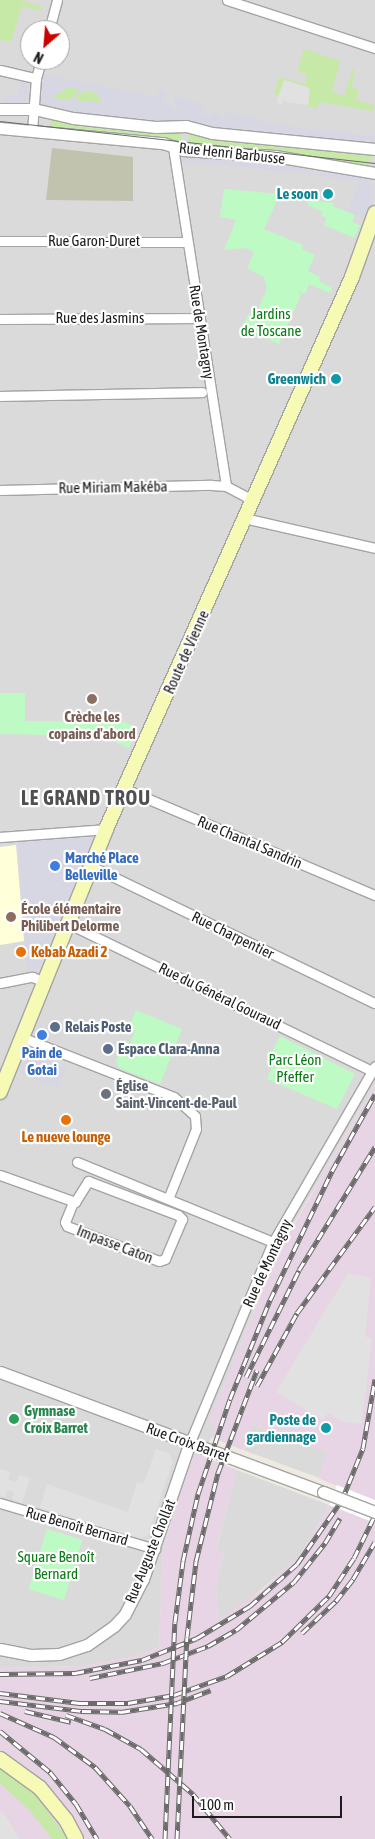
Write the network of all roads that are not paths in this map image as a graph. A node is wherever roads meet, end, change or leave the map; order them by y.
1 (57, 0) edge
2 (227, 0) edge
3 (52, 20) edge
4 (375, 48) edge
5 (0, 70) edge
6 (38, 70) edge
7 (36, 78) junction
8 (0, 109) edge
9 (34, 109) junction
10 (0, 128) edge
11 (32, 131) junction
12 (173, 147) junction
13 (375, 149) edge
14 (375, 173) edge
15 (375, 213) edge
16 (0, 241) edge
17 (187, 242) junction
18 (200, 318) junction
19 (0, 319) edge
20 (202, 392) dead end
21 (0, 396) edge
22 (226, 486) junction
23 (0, 490) edge
24 (252, 500) junction
25 (244, 518) junction
26 (375, 548) edge
27 (125, 789) junction
28 (106, 829) junction
29 (0, 837) edge
30 (91, 866) junction
31 (375, 896) edge
32 (67, 923) junction
33 (43, 981) junction
34 (0, 983) edge
35 (375, 1003) edge
36 (21, 1037) junction
37 (374, 1068) edge
38 (0, 1092) edge
39 (76, 1162) dead end
40 (0, 1175) edge
41 (168, 1199) junction
42 (73, 1202) junction
43 (273, 1242) junction
44 (0, 1372) edge
45 (190, 1442) junction
46 (0, 1503) edge
47 (375, 1512) edge
48 (155, 1548) junction
49 (0, 1649) edge
50 (0, 1759) edge
51 (76, 1839) edge

1 - 3 street
2 - 4 street
5 - 7 street
6 - 7 street
7 - 9 street
8 - 9 street, Rue Henri Barbusse
9 - 11 street
9 - 13 street, Rue Henri Barbusse
10 - 11 street, Rue Henri Barbusse
11 - 12 street, Rue Henri Barbusse
12 - 14 street, Rue Henri Barbusse
12 - 17 street, Rue de Montagny
15 - 24 main road, Route de Vienne
16 - 17 street, Rue Garon-Duret
17 - 18 street, Rue de Montagny
18 - 19 street, Rue des Jasmins
18 - 22 street, Rue de Montagny
20 - 21 street
22 - 23 street, Rue Miriam Makéba
22 - 24 street
24 - 25 main road, Route de Vienne
25 - 26 street
25 - 27 main road, Route de Vienne
27 - 28 main road, Route de Vienne
27 - 31 street, Rue Chantal Sandrin
28 - 29 street
28 - 30 main road, Route de Vienne
30 - 32 main road, Route de Vienne
30 - 35 street, Rue Charpentier
32 - 33 main road, Route de Vienne
32 - 37 street, Rue du Général Gouraud
33 - 34 street
33 - 36 main road, Route de Vienne
36 - 38 main road, Route de Vienne
36 - 41 street
37 - 43 street, Rue de Montagny
39 - 41 street
40 - 42 street, Impasse Caton
41 - 43 street
42 - 42 street, Impasse Caton
43 - 45 street, Rue de Montagny
44 - 45 street, Rue Croix Barret
45 - 47 street, Rue Croix Barret, bridge
45 - 48 street, Rue Auguste Chollat
46 - 48 street, Rue Benoît Bernard
48 - 49 street, Rue Auguste Chollat
50 - 51 main road

